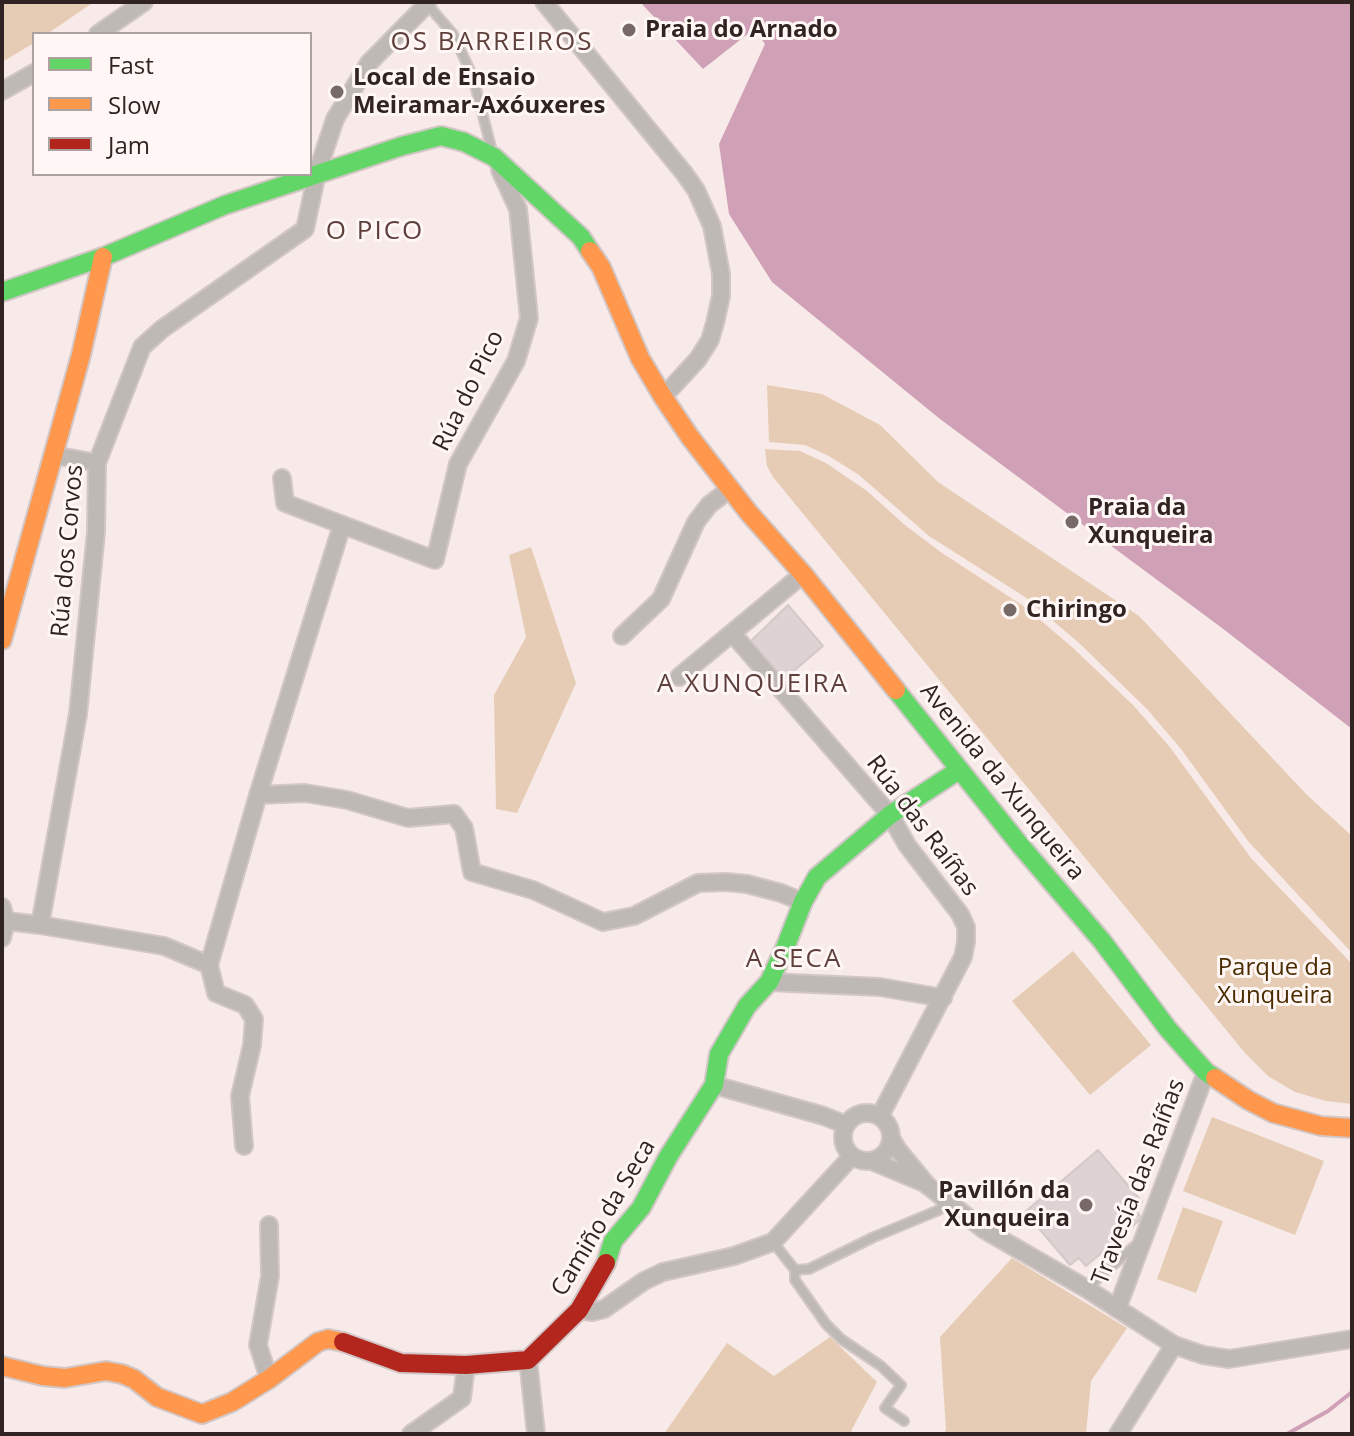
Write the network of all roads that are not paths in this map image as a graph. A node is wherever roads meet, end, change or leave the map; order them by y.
1 (144, 2) edge
2 (544, 2) edge
3 (426, 3) edge
4 (101, 32) edge
5 (32, 74) edge
6 (2, 91) edge
7 (494, 157) junction
8 (317, 173) junction
9 (312, 175) edge
10 (308, 176) edge
11 (103, 257) junction
12 (2, 292) edge
13 (668, 399) junction
14 (53, 455) junction
15 (97, 463) junction
16 (282, 478) dead end
17 (730, 489) junction
18 (342, 525) junction
19 (803, 574) junction
20 (732, 633) junction
21 (622, 636) dead end
22 (2, 640) edge
23 (679, 677) dead end
24 (959, 770) junction
25 (258, 795) junction
26 (890, 815) junction
27 (803, 902) junction
28 (3, 917) edge
29 (40, 925) junction
30 (2, 938) edge
31 (209, 965) junction
32 (769, 982) junction
33 (943, 998) junction
34 (1206, 1072) junction
35 (714, 1085) junction
36 (880, 1116) junction
37 (846, 1125) junction
38 (1352, 1128) edge
39 (891, 1138) junction
40 (244, 1146) dead end
41 (852, 1156) junction
42 (872, 1161) junction
43 (927, 1185) junction
44 (946, 1201) junction
45 (269, 1225) dead end
46 (1145, 1236) junction
47 (773, 1242) junction
48 (795, 1270) junction
49 (1087, 1289) junction
50 (1117, 1309) junction
51 (579, 1310) junction
52 (1352, 1339) edge
53 (1174, 1345) junction
54 (528, 1360) junction
55 (466, 1365) junction
56 (2, 1366) edge
57 (269, 1379) junction
58 (904, 1421) dead end
59 (411, 1434) edge
60 (536, 1434) edge
61 (1118, 1434) edge

1 - 4 street
2 - 13 street
3 - 7 lane
3 - 8 street, Rúa dos Corvos
5 - 6 street
7 - 8 main road, Avenida da Xunqueira
7 - 13 main road, Avenida da Xunqueira
7 - 18 street, Rúa do Pico
8 - 9 main road, Avenida da Xunqueira
8 - 15 street, Rúa dos Corvos
10 - 11 main road, Avenida da Xunqueira
11 - 12 main road, Avenida da Xunqueira
11 - 14 main road
13 - 17 main road, Avenida da Xunqueira
14 - 15 street
14 - 22 main road
15 - 29 street, Rúa dos Corvos
16 - 18 street, Rúa do Pico
17 - 19 main road, Avenida da Xunqueira
17 - 21 street
18 - 25 street
19 - 20 street
19 - 24 main road, Avenida da Xunqueira
20 - 23 street
20 - 26 street, Rúa das Raíñas
24 - 26 main road, Camiño da Seca
24 - 34 main road, Avenida da Xunqueira
25 - 27 street
25 - 31 street
26 - 27 main road, Camiño da Seca
26 - 33 street, Rúa das Raíñas
27 - 32 main road, Camiño da Seca
28 - 29 street
28 - 30 street
29 - 31 street
31 - 40 street
32 - 33 street
32 - 35 main road, Camiño da Seca
33 - 36 street, Rúa das Raíñas
34 - 38 main road, Avenida da Xunqueira
34 - 46 street, Travesía das Raíñas
35 - 37 street
35 - 51 main road, Camiño da Seca
36 - 37 street
36 - 39 street
37 - 41 street
39 - 42 street
39 - 43 street
41 - 42 street
41 - 47 street
42 - 43 street
43 - 44 street
44 - 48 lane
44 - 49 street
45 - 57 street
46 - 49 lane
46 - 50 street, Travesía das Raíñas
47 - 48 lane
47 - 51 street
48 - 58 lane
49 - 50 street
50 - 53 street
51 - 54 main road, Camiño da Seca
52 - 53 street
53 - 61 street
54 - 55 main road
54 - 60 street
55 - 57 main road
55 - 59 street
56 - 57 main road

